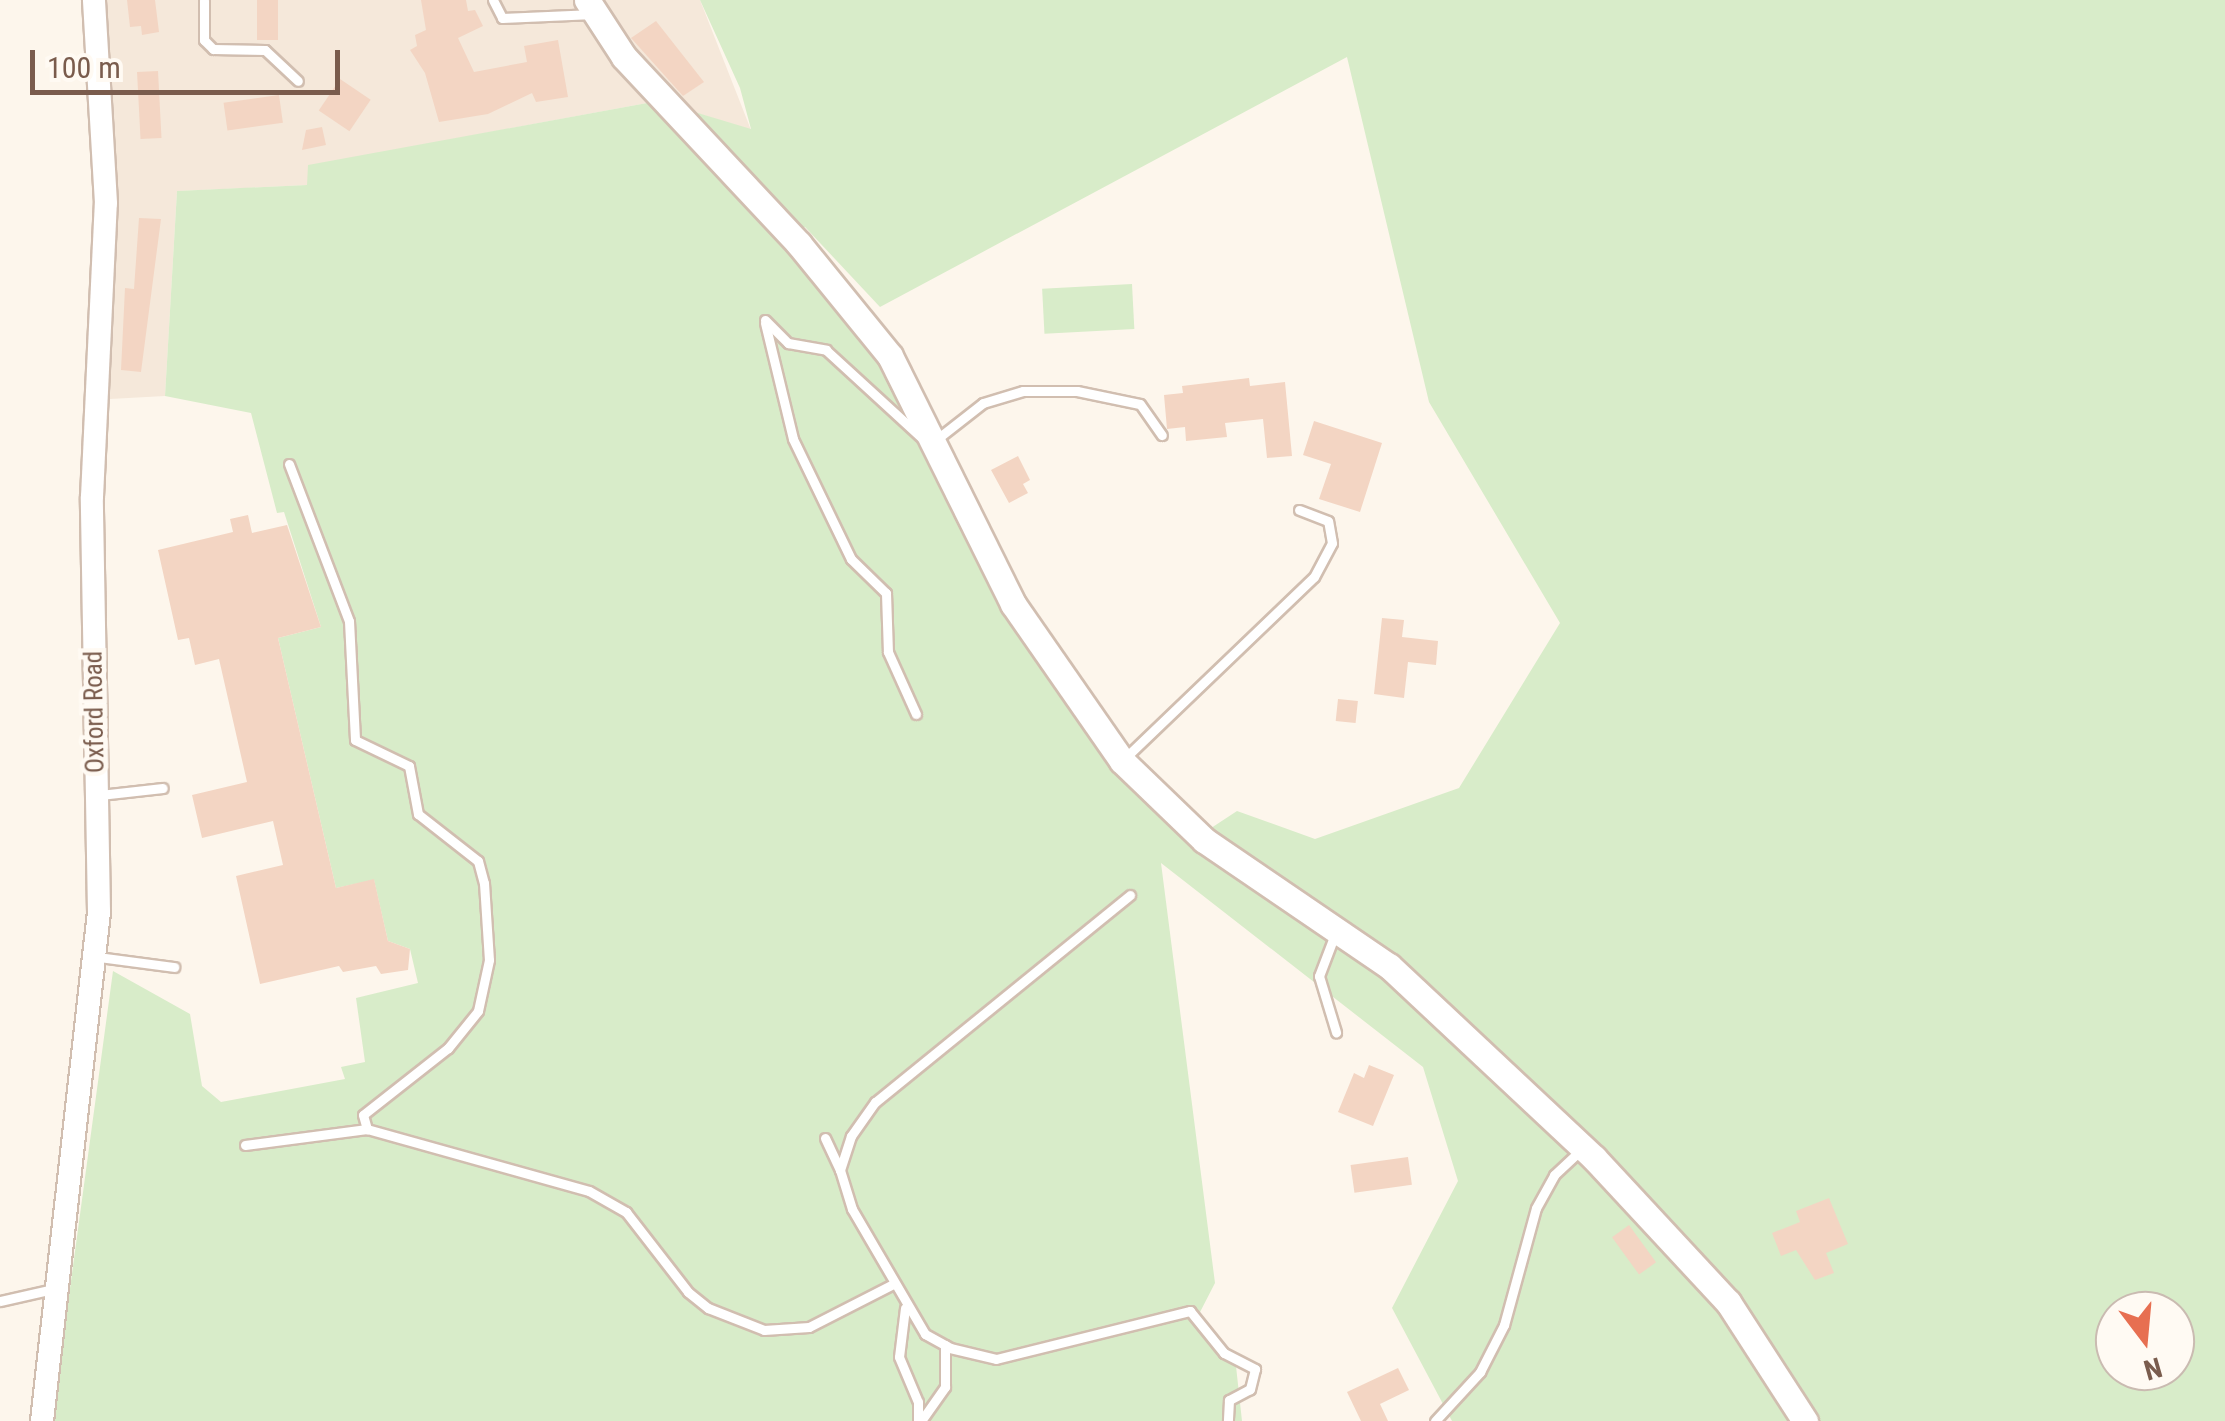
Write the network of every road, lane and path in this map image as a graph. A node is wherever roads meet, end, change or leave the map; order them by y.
1 (94, 0) edge
2 (204, 0) edge
3 (493, 0) edge
4 (591, 7) edge
5 (298, 81) dead end
6 (1162, 435) dead end
7 (935, 440) junction
8 (289, 464) dead end
9 (1299, 510) dead end
10 (916, 714) dead end
11 (1122, 761) junction
12 (162, 788) dead end
13 (98, 796) junction
14 (1130, 895) dead end
15 (1338, 927) junction
16 (97, 957) junction
17 (174, 967) dead end
18 (1336, 1032) dead end
19 (368, 1129) junction
20 (825, 1138) dead end
21 (245, 1145) dead end
22 (1583, 1148) junction
23 (840, 1170) junction
24 (894, 1284) junction
25 (60, 1287) junction
26 (0, 1301) edge
27 (905, 1308) junction
28 (944, 1345) junction
29 (42, 1421) edge
30 (919, 1421) edge
31 (1228, 1421) edge
32 (1436, 1421) edge
33 (1805, 1421) edge

1 - 13 street, Oxford Road
2 - 5 lane
3 - 4 lane
4 - 7 main road
6 - 7 lane
7 - 10 lane
7 - 11 main road
8 - 19 lane
9 - 11 lane
11 - 15 main road
12 - 13 lane
13 - 16 street, Oxford Road
14 - 23 lane
15 - 18 lane
15 - 22 main road
16 - 17 lane
16 - 25 street, Oxford Road
19 - 21 lane
19 - 24 lane
20 - 23 lane
22 - 32 lane
22 - 33 main road
23 - 24 lane
24 - 27 lane
25 - 26 lane
25 - 29 street, Oxford Road
27 - 28 lane
27 - 30 lane
28 - 30 lane
28 - 31 lane

